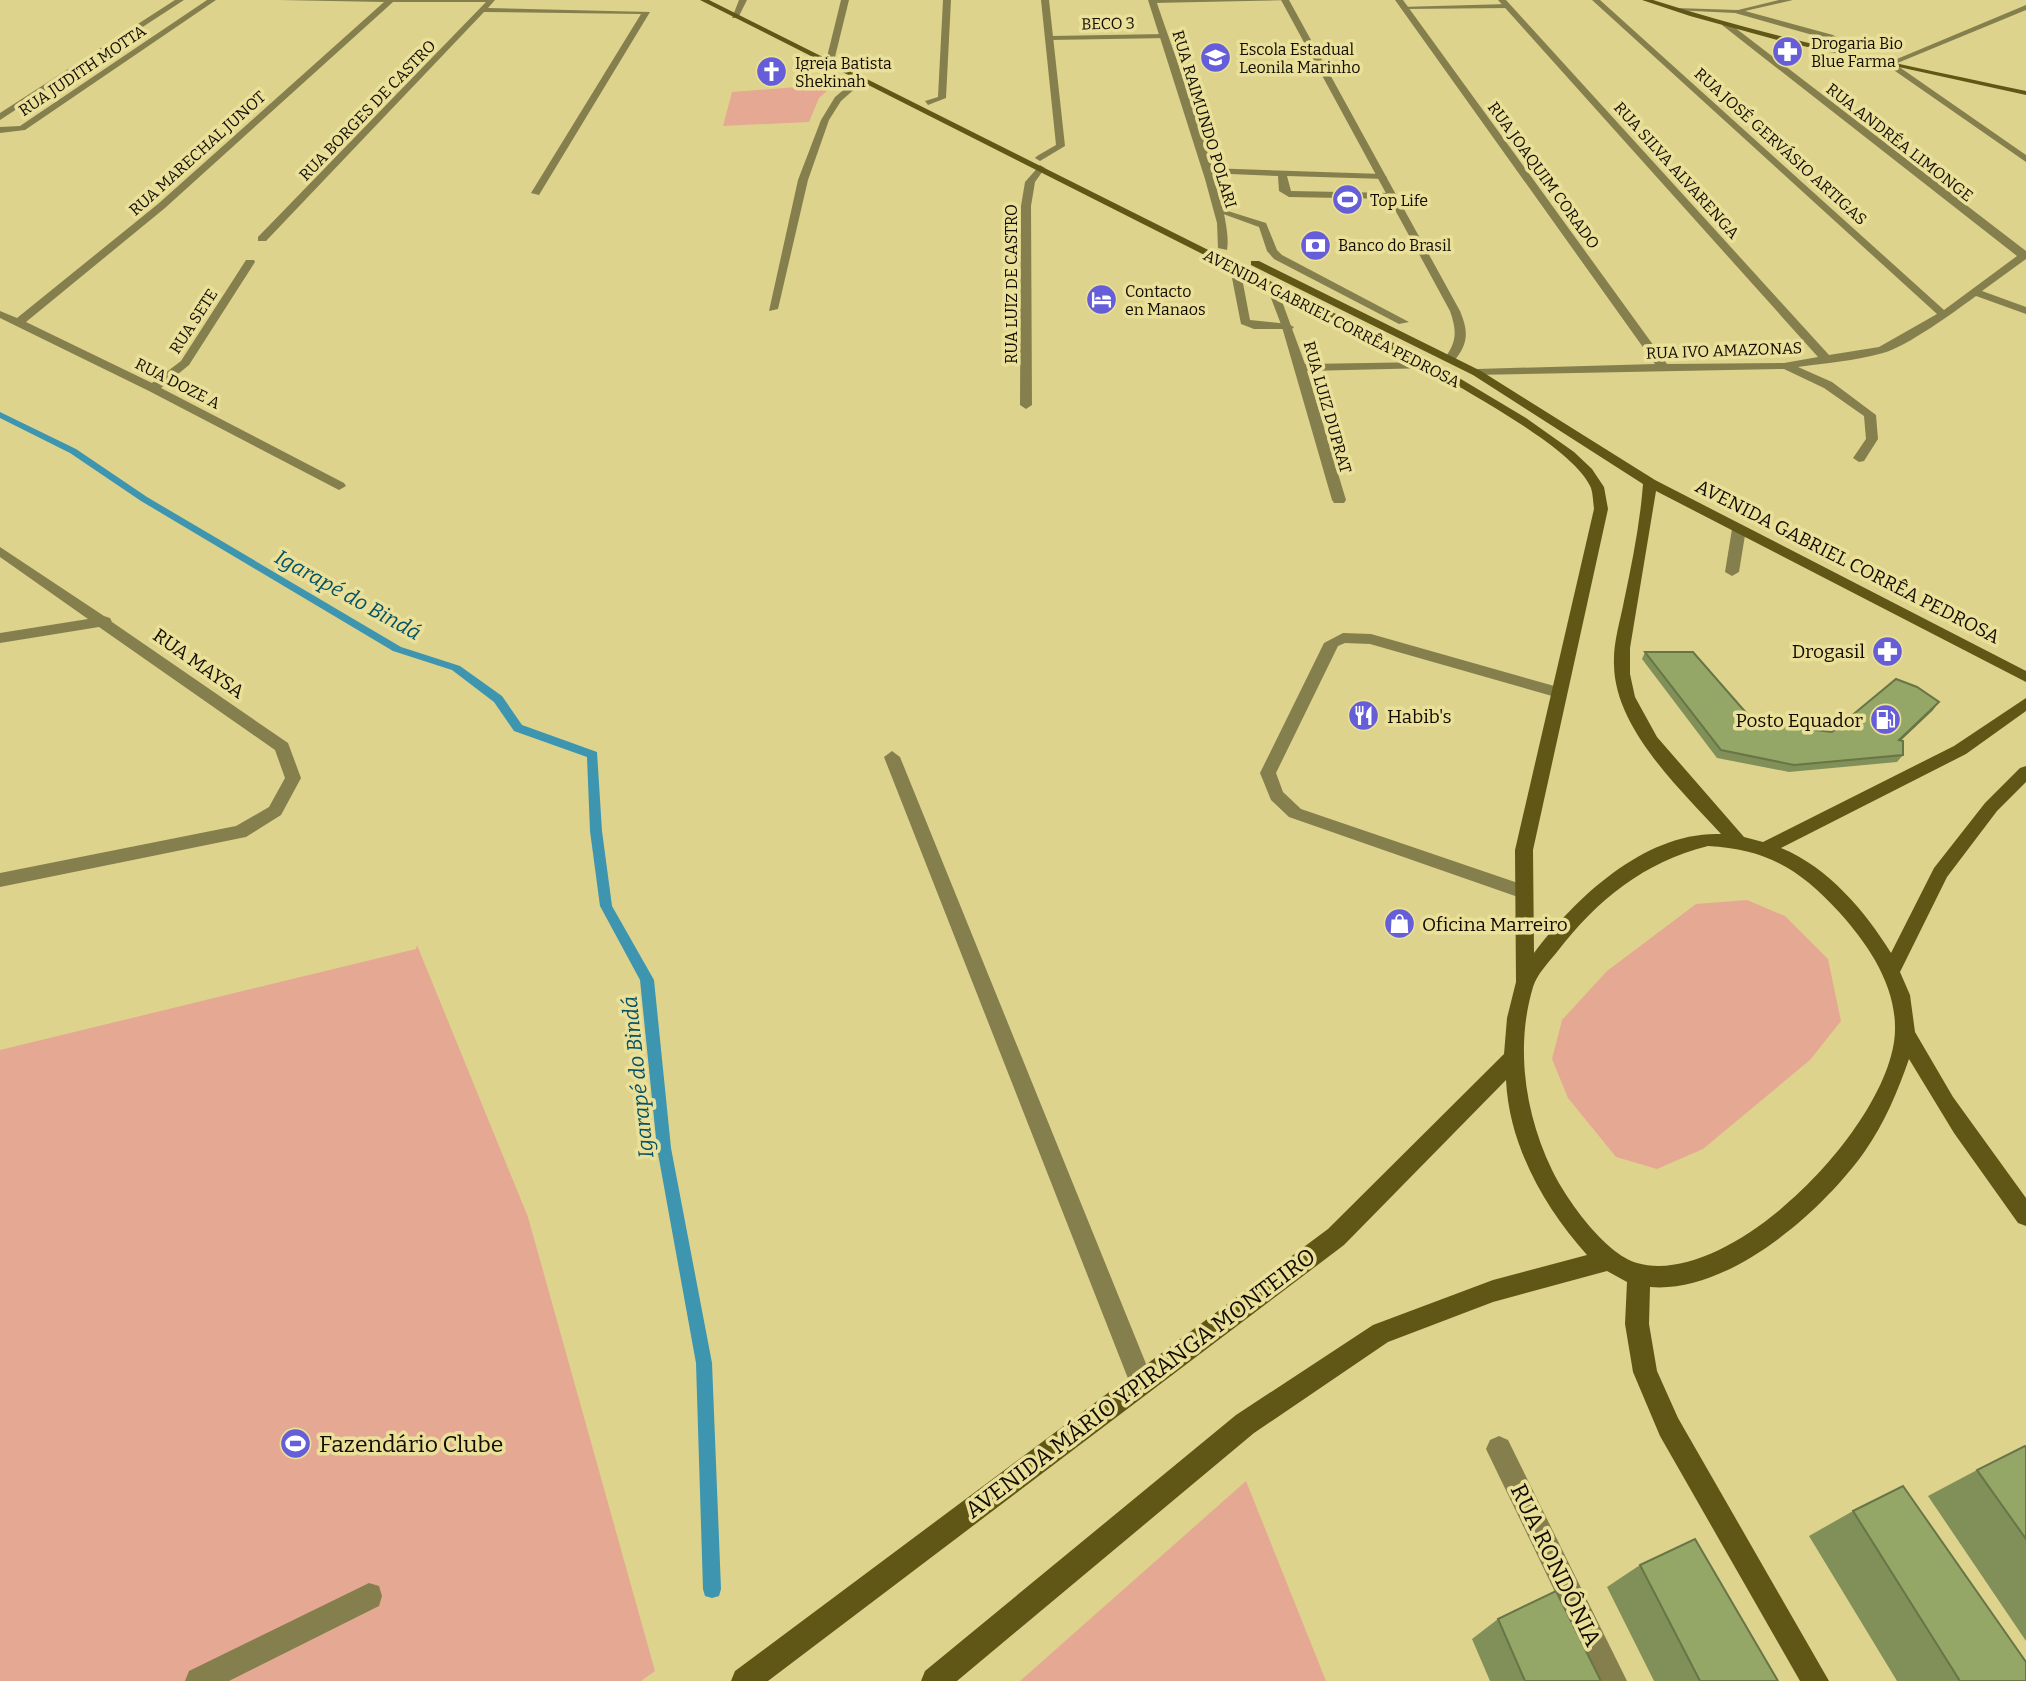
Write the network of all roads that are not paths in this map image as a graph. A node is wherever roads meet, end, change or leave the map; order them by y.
1 (180, 0) edge
2 (212, 0) edge
3 (283, 0) edge
4 (391, 0) edge
5 (491, 0) edge
6 (704, 0) edge
7 (743, 0) edge
8 (845, 0) edge
9 (947, 0) edge
10 (1045, 0) edge
11 (1285, 0) edge
12 (1596, 0) edge
13 (1646, 0) edge
14 (1789, 0) edge
15 (1153, 1) edge
16 (1505, 3) edge
17 (1401, 4) edge
18 (2026, 7) edge
19 (482, 10) junction
20 (1676, 10) junction
21 (1735, 11) junction
22 (736, 16) junction
23 (1726, 25) junction
24 (1165, 36) junction
25 (1050, 38) junction
26 (1844, 54) junction
27 (830, 61) junction
28 (1889, 64) junction
29 (862, 79) junction
30 (2026, 93) edge
31 (928, 103) junction
32 (0, 117) edge
33 (0, 130) edge
34 (2026, 159) edge
35 (1040, 163) junction
36 (1208, 171) junction
37 (1282, 173) junction
38 (1382, 177) junction
39 (536, 192) dead end
40 (1392, 195) junction
41 (1218, 209) junction
42 (262, 239) dead end
43 (1223, 248) junction
44 (1235, 254) dead end
45 (2025, 255) edge
46 (250, 262) dead end
47 (1244, 264) junction
48 (1271, 285) junction
49 (1974, 292) junction
50 (773, 309) dead end
51 (2026, 311) edge
52 (0, 314) edge
53 (1944, 315) junction
54 (1403, 322) dead end
55 (18, 323) junction
56 (1289, 327) junction
57 (1450, 359) junction
58 (1828, 361) junction
59 (1430, 365) junction
60 (1784, 366) junction
61 (1300, 368) junction
62 (1664, 368) junction
63 (1477, 373) junction
64 (153, 388) junction
65 (1026, 405) dead end
66 (1859, 458) dead end
67 (1650, 483) junction
68 (339, 485) dead end
69 (1339, 500) dead end
70 (1740, 529) junction
71 (0, 551) edge
72 (1732, 572) dead end
73 (105, 621) junction
74 (0, 638) edge
75 (2026, 677) edge
76 (1559, 693) junction
77 (2026, 702) edge
78 (892, 757) dead end
79 (2026, 772) edge
80 (1737, 840) junction
81 (1766, 848) junction
82 (0, 880) edge
83 (1524, 892) junction
84 (1891, 972) junction
85 (1525, 981) junction
86 (1905, 1032) junction
87 (1513, 1059) junction
88 (2026, 1216) edge
89 (1608, 1260) junction
90 (1639, 1275) junction
91 (1141, 1381) junction
92 (1499, 1449) dead end
93 (369, 1596) dead end
94 (199, 1681) edge
95 (745, 1681) edge
96 (934, 1681) edge
97 (1613, 1681) edge
98 (1815, 1681) edge

1 - 32 street, RUA JUDITH MOTTA
2 - 33 street, RUA JUDITH MOTTA
3 - 4 street
4 - 5 street
4 - 55 street, RUA MARECHAL JUNOT
5 - 19 street, RUA BORGES DE CASTRO
6 - 22 street, AVENIDA GABRIEL CORRÊA PEDROSA
7 - 22 street
8 - 27 street
9 - 31 street
10 - 25 street
11 - 15 street
11 - 38 street
12 - 53 street, RUA JOSÉ GERVÁSIO ARTIGAS
13 - 20 street
14 - 21 street
15 - 24 street, RUA RAIMUNDO POLARI
16 - 17 street
16 - 58 street, RUA SILVA ALVARENGA
17 - 62 street, RUA JOAQUIM CORADO
18 - 28 street
19 - 39 street
19 - 42 street, RUA BORGES DE CASTRO
20 - 21 street
20 - 23 street
21 - 26 street
22 - 27 street, AVENIDA GABRIEL CORRÊA PEDROSA
23 - 26 street
23 - 45 street, RUA ANDRÉA LIMONGE
24 - 25 street, BECO 3
24 - 36 street, RUA RAIMUNDO POLARI
25 - 35 street
26 - 28 street
27 - 29 street, AVENIDA GABRIEL CORRÊA PEDROSA
28 - 30 street
28 - 34 street
29 - 31 street, AVENIDA GABRIEL CORRÊA PEDROSA
29 - 35 street, AVENIDA GABRIEL CORRÊA PEDROSA
29 - 50 street
31 - 35 street, AVENIDA GABRIEL CORRÊA PEDROSA
35 - 43 street, AVENIDA GABRIEL CORRÊA PEDROSA
35 - 47 street, AVENIDA GABRIEL CORRÊA PEDROSA
35 - 65 street, RUA LUIZ DE CASTRO
36 - 37 street
36 - 41 street, RUA RAIMUNDO POLARI
37 - 38 street
37 - 40 street
38 - 40 street
40 - 57 street
41 - 43 street, RUA RAIMUNDO POLARI
41 - 54 street
43 - 44 street, AVENIDA GABRIEL CORRÊA PEDROSA
45 - 49 street, RUA IVO AMAZONAS
46 - 64 street, RUA SETE
47 - 48 street, AVENIDA GABRIEL CORRÊA PEDROSA
47 - 56 street
47 - 57 street, AVENIDA GABRIEL CORRÊA PEDROSA
48 - 56 street, RUA LUIZ DUPRAT
48 - 59 street, AVENIDA GABRIEL CORRÊA PEDROSA
49 - 51 street
49 - 53 street, RUA IVO AMAZONAS
52 - 55 street, RUA DOZE A
53 - 58 street, RUA IVO AMAZONAS
55 - 64 street, RUA DOZE A
56 - 61 street, RUA LUIZ DUPRAT
57 - 63 street, AVENIDA GABRIEL CORRÊA PEDROSA
58 - 60 street, RUA IVO AMAZONAS
59 - 61 street
59 - 76 street, AVENIDA GABRIEL CORRÊA PEDROSA
60 - 62 street, RUA IVO AMAZONAS
60 - 66 street
61 - 69 street, RUA LUIZ DUPRAT
62 - 63 street, RUA IVO AMAZONAS
63 - 67 street, AVENIDA GABRIEL CORRÊA PEDROSA
64 - 68 street, RUA DOZE A
67 - 70 street, AVENIDA GABRIEL CORRÊA PEDROSA
67 - 80 street
70 - 72 street
70 - 75 street, AVENIDA GABRIEL CORRÊA PEDROSA
71 - 73 street, RUA MAYSA
73 - 74 street
73 - 82 street, RUA MAYSA
76 - 83 street, AVENIDA GABRIEL CORRÊA PEDROSA
76 - 83 street
77 - 81 street
78 - 91 street
79 - 84 street
80 - 81 street
80 - 85 street
81 - 84 street
83 - 85 street, AVENIDA GABRIEL CORRÊA PEDROSA
84 - 86 street
85 - 87 street
86 - 88 street
86 - 90 street
87 - 89 street
87 - 91 street, AVENIDA MÁRIO YPIRANGA MONTEIRO
89 - 90 street
89 - 96 street
90 - 98 street
91 - 95 street, AVENIDA MÁRIO YPIRANGA MONTEIRO
92 - 97 street, RUA RONDÔNIA
93 - 94 street

